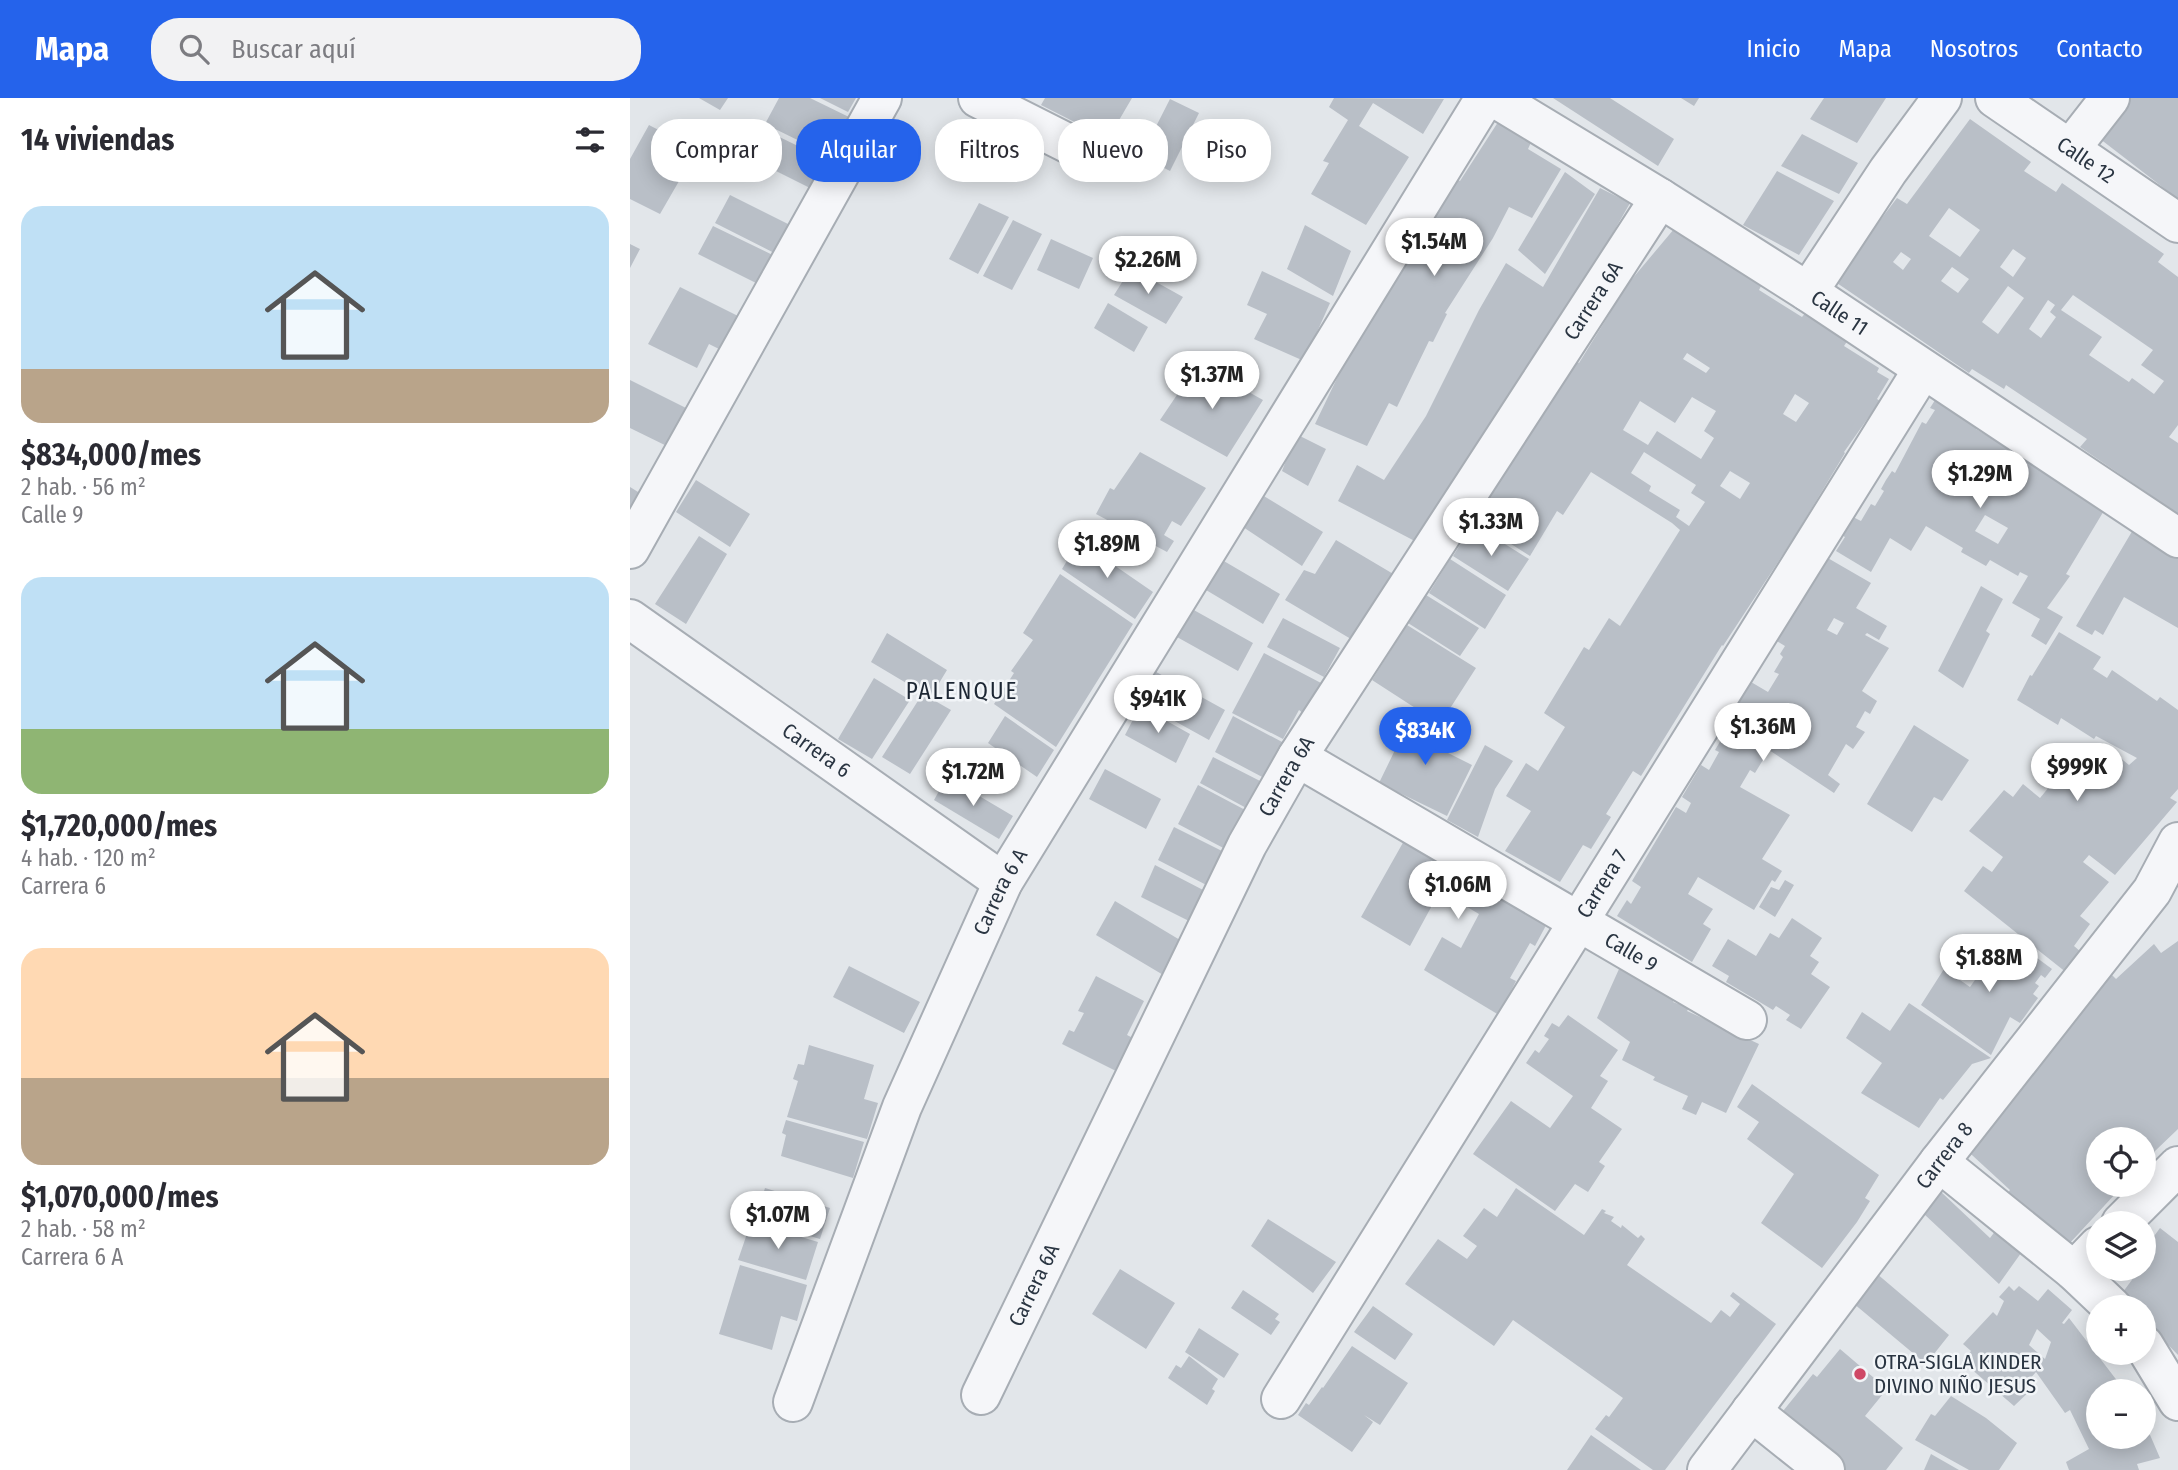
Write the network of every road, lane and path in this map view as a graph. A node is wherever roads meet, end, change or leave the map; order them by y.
1 (883, 98) edge
2 (978, 98) edge
3 (1485, 98) edge
4 (1495, 98) edge
5 (1942, 98) edge
6 (1995, 98) edge
7 (2110, 98) edge
8 (1058, 138) edge
9 (2071, 148) junction
10 (1660, 198) junction
11 (2178, 223) edge
12 (1808, 292) junction
13 (1923, 369) junction
14 (2178, 538) edge
15 (630, 549) edge
16 (630, 619) edge
17 (1297, 757) junction
18 (2178, 842) edge
19 (1003, 881) junction
20 (2165, 894) edge
21 (1579, 920) junction
22 (1747, 1020) dead end
23 (1939, 1162) junction
24 (2178, 1166) edge
25 (2133, 1211) edge
26 (2086, 1259) edge
27 (2156, 1365) edge
28 (981, 1395) dead end
29 (1281, 1399) dead end
30 (2178, 1401) edge
31 (793, 1402) dead end
32 (1751, 1411) junction
33 (1707, 1470) edge
34 (1825, 1470) edge

1 - 15 street
2 - 8 street
3 - 19 street, Carrera 6 A
4 - 10 street, Calle 11
5 - 12 street
6 - 9 street, Calle 12
7 - 9 street
9 - 11 street, Calle 12
10 - 12 street, Calle 11
10 - 17 street, Carrera 6A
12 - 13 street, Calle 11
13 - 14 street, Calle 11
13 - 21 street, Carrera 7
16 - 19 street, Carrera 6
17 - 21 street, Calle 9
17 - 28 street, Carrera 6A
18 - 20 street, Carrera 8
19 - 31 street, Carrera 6 A
20 - 23 street, Carrera 8
21 - 22 street, Calle 9
21 - 29 street, Carrera 7
23 - 26 street
23 - 32 street, Carrera 8
24 - 25 street
27 - 30 street
32 - 33 street, Carrera 8
32 - 34 street

